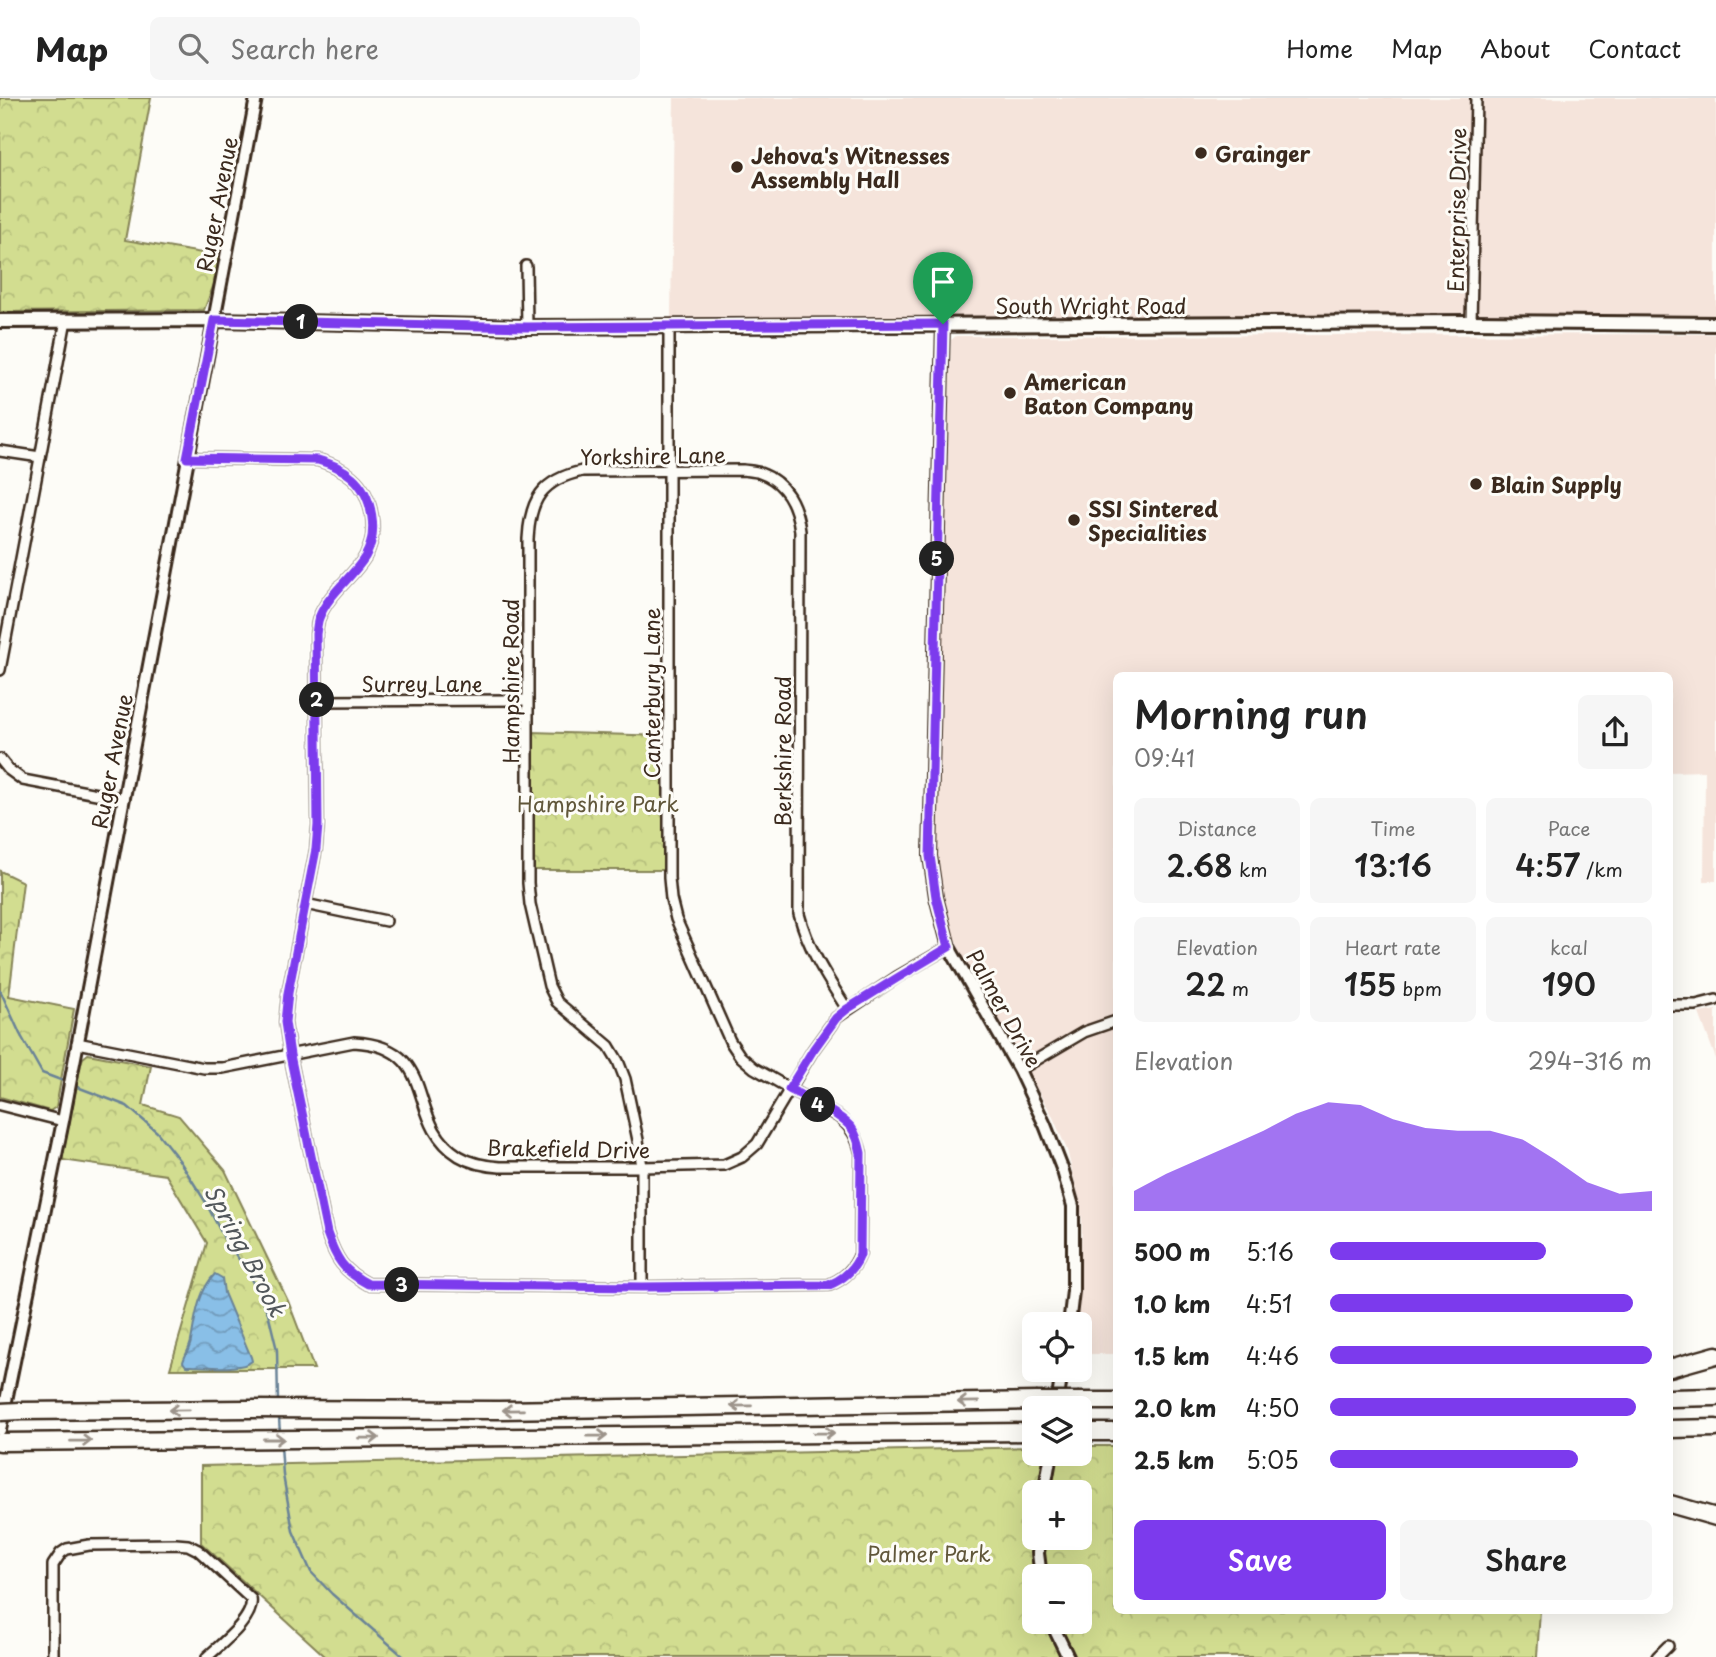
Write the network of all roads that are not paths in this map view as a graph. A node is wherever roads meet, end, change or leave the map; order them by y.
1 (256, 98) edge
2 (1476, 98) edge
3 (526, 266) dead end
4 (66, 320) junction
5 (214, 320) junction
6 (0, 321) edge
7 (1471, 323) junction
8 (943, 324) junction
9 (1716, 324) edge
10 (669, 326) junction
11 (527, 327) junction
12 (0, 451) edge
13 (40, 457) junction
14 (187, 458) junction
15 (669, 471) junction
16 (782, 486) joint
17 (534, 503) joint
18 (0, 670) edge
19 (527, 700) junction
20 (317, 701) junction
21 (0, 759) edge
22 (123, 799) junction
23 (305, 904) junction
24 (386, 920) dead end
25 (949, 947) junction
26 (1716, 1000) edge
27 (1673, 1005) edge
28 (847, 1009) junction
29 (1113, 1022) edge
30 (76, 1043) junction
31 (290, 1055) junction
32 (1018, 1070) junction
33 (789, 1089) junction
34 (0, 1105) edge
35 (63, 1121) junction
36 (642, 1167) junction
37 (642, 1287) junction
38 (1071, 1312) edge
39 (1716, 1355) edge
40 (1673, 1367) edge
41 (1673, 1398) edge
42 (1716, 1398) edge
43 (1113, 1401) edge
44 (0, 1412) edge
45 (1673, 1429) edge
46 (1716, 1429) edge
47 (0, 1430) edge
48 (1022, 1432) edge
49 (1092, 1432) edge
50 (1113, 1432) edge
51 (6, 1442) edge
52 (1673, 1505) edge
53 (1716, 1517) edge
54 (1057, 1634) edge
55 (1668, 1646) dead end
56 (53, 1657) edge
57 (207, 1657) edge
58 (1068, 1657) edge
59 (1657, 1657) edge

1 - 5 street, Ruger Avenue
2 - 7 street, Enterprise Drive
3 - 11 street
4 - 5 main road, South Wright Road
4 - 6 main road, South Wright Road
4 - 13 street
5 - 11 main road, South Wright Road
5 - 14 street, Ruger Avenue
7 - 8 main road, South Wright Road
7 - 9 main road, South Wright Road
8 - 10 main road, South Wright Road
8 - 25 street, Palmer Drive
10 - 11 main road, South Wright Road
10 - 15 street, Canterbury Lane
12 - 13 street
13 - 18 street
14 - 20 street
14 - 22 street, Ruger Avenue
15 - 16 street, Yorkshire Lane
15 - 17 street, Yorkshire Lane
15 - 33 street, Canterbury Lane
16 - 28 street, Berkshire Road
17 - 19 street, Hampshire Road
19 - 20 street, Surrey Lane
19 - 36 street, Hampshire Road
20 - 23 street
21 - 22 street
22 - 30 street, Ruger Avenue
23 - 24 street
23 - 31 street
25 - 28 street, Brakefield Drive
25 - 32 street, Palmer Drive
26 - 27 street
28 - 33 street, Brakefield Drive
29 - 32 street
30 - 31 street, Brakefield Drive
30 - 35 street, Ruger Avenue
31 - 36 street, Brakefield Drive
31 - 37 street
32 - 38 street, Palmer Drive
33 - 36 street, Brakefield Drive
33 - 37 street, Canterbury Lane
34 - 35 street
35 - 47 street, Ruger Avenue
36 - 37 street, Hampshire Road
39 - 40 highway
41 - 42 highway
43 -> 44 highway, bridge
45 - 46 highway
51 -> 48 highway
49 - 50 highway
52 - 53 highway
54 - 58 street
55 - 59 street
56 - 57 street

